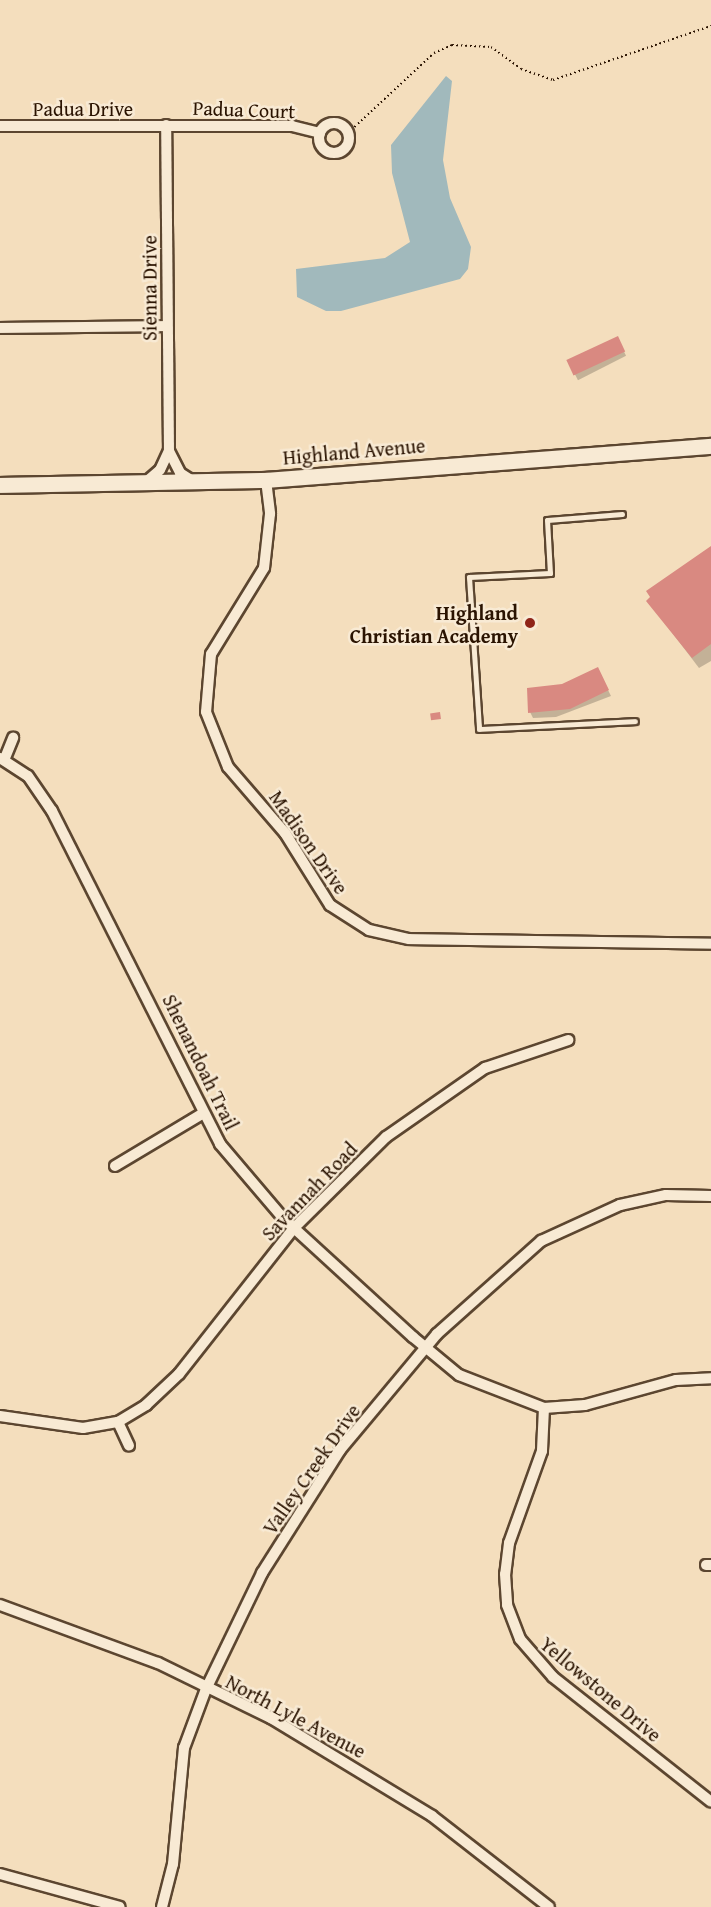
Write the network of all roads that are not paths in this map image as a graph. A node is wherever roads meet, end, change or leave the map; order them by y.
1 (166, 125) junction
2 (0, 126) edge
3 (320, 133) junction
4 (167, 326) junction
5 (0, 328) edge
6 (711, 446) edge
7 (169, 451) junction
8 (266, 480) junction
9 (200, 483) junction
10 (141, 484) junction
11 (0, 485) edge
12 (622, 514) dead end
13 (635, 721) dead end
14 (13, 738) dead end
15 (3, 758) edge
16 (711, 944) edge
17 (568, 1040) dead end
18 (202, 1114) junction
19 (115, 1166) dead end
20 (711, 1196) edge
21 (294, 1228) junction
22 (425, 1347) junction
23 (711, 1378) edge
24 (544, 1408) junction
25 (0, 1416) edge
26 (117, 1422) junction
27 (129, 1446) dead end
28 (0, 1605) edge
29 (206, 1689) junction
30 (711, 1802) edge
31 (0, 1874) edge
32 (120, 1907) edge
33 (162, 1907) edge
34 (549, 1907) edge

1 - 2 street, Padua Drive
1 - 3 street, Padua Court
1 - 4 street, Sienna Drive
3 - 3 street, Padua Court
4 - 5 street
4 - 7 street, Sienna Drive
6 - 8 main road, Highland Avenue
7 - 9 street
7 - 10 street
8 - 9 main road, Highland Avenue
8 - 16 street, Madison Drive
9 - 10 main road, Highland Avenue
10 - 11 main road, Highland Avenue
12 - 13 lane
14 - 15 street, Shenandoah Trail
15 - 18 street, Shenandoah Trail
17 - 21 street, Savannah Road
18 - 19 street
18 - 21 street, Shenandoah Trail
20 - 22 street, Valley Creek Drive
21 - 22 street, Shenandoah Trail
21 - 26 street, Savannah Road
22 - 24 street, Shenandoah Trail
22 - 29 street, Valley Creek Drive
23 - 24 street, Shenandoah Trail
24 - 30 street, Yellowstone Drive
25 - 26 street, Savannah Road
26 - 27 street
28 - 29 street, North Lyle Avenue
29 - 33 street, Valley Creek Drive
29 - 34 street, North Lyle Avenue
31 - 32 street

